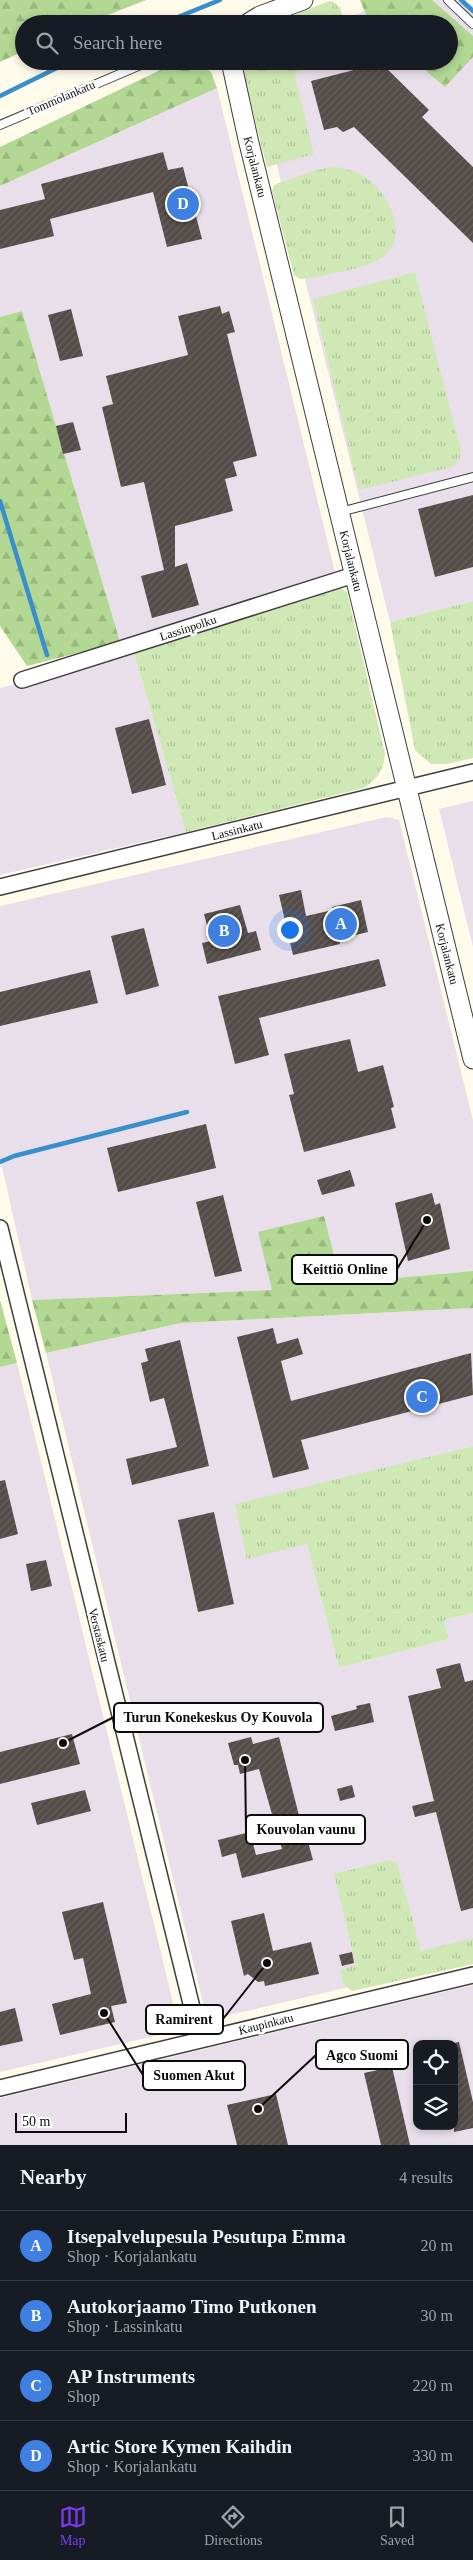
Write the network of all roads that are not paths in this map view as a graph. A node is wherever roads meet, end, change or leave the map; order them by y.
1 (303, 0) edge
2 (448, 0) edge
3 (263, 15) edge
4 (473, 24) edge
5 (129, 70) edge
6 (234, 70) edge
7 (0, 125) edge
8 (473, 477) edge
9 (339, 512) junction
10 (354, 575) junction
11 (22, 680) dead end
12 (473, 772) edge
13 (407, 788) junction
14 (0, 887) edge
15 (473, 1059) edge
16 (0, 1228) edge
17 (473, 1975) edge
18 (200, 2040) junction
19 (0, 2088) edge

1 - 3 street
2 - 4 lane
5 - 7 lane, Tommolankatu
6 - 9 street, Korjalankatu
8 - 9 lane
9 - 10 street, Korjalankatu
10 - 11 street, Lassinpolku
10 - 13 street, Korjalankatu
12 - 13 street, Lassinkatu
13 - 14 street, Lassinkatu
13 - 15 street, Korjalankatu
16 - 18 street, Verstaskatu
17 - 18 street, Kaupinkatu
18 - 19 street, Kaupinkatu

